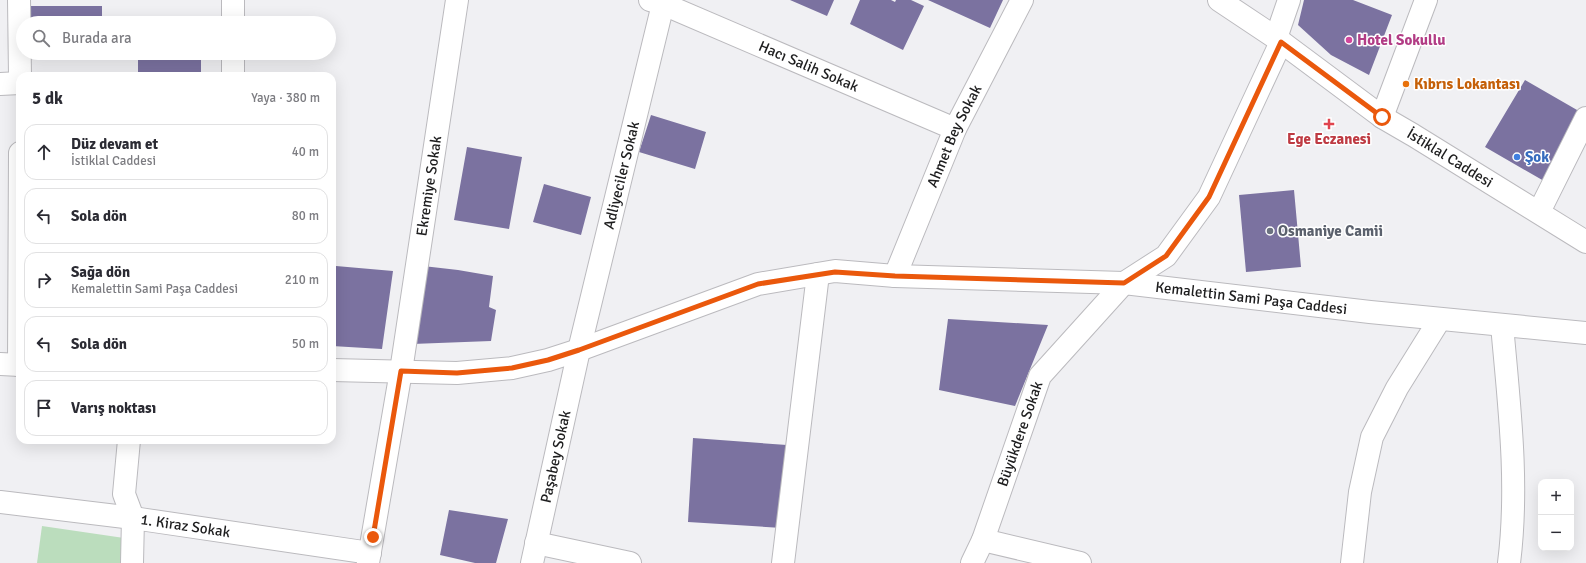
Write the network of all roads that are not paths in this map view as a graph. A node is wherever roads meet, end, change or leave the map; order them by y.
1 (19, 0) edge
2 (233, 0) edge
3 (457, 0) edge
4 (1022, 0) edge
5 (1219, 0) edge
6 (1290, 0) edge
7 (1426, 0) edge
8 (659, 1) edge
9 (19, 16) edge
10 (233, 16) edge
11 (1278, 40) junction
12 (20, 60) edge
13 (233, 60) edge
14 (20, 72) edge
15 (233, 72) edge
16 (16, 83) edge
17 (0, 84) edge
18 (1382, 117) junction
19 (1586, 118) edge
20 (955, 129) junction
21 (1539, 212) junction
22 (1586, 242) edge
23 (16, 274) edge
24 (818, 274) junction
25 (895, 276) junction
26 (1124, 283) junction
27 (1440, 319) junction
28 (1502, 325) junction
29 (1586, 333) edge
30 (579, 350) junction
31 (13, 364) edge
32 (336, 370) edge
33 (401, 371) junction
34 (130, 444) edge
35 (0, 502) edge
36 (133, 518) junction
37 (983, 540) junction
38 (534, 553) edge
39 (369, 558) edge
40 (132, 563) edge
41 (630, 563) edge
42 (783, 563) edge
43 (972, 563) edge
44 (1080, 563) edge
45 (1352, 563) edge
46 (1509, 563) edge

1 - 9 street
2 - 10 street
3 - 33 street, Ekremiye Sokak
4 - 20 street, Ahmet Bey Sokak
5 - 11 street, İstiklal Caddesi
6 - 11 street, Büyükdere Sokak
7 - 18 street
8 - 20 street, Hacı Salih Sokak
8 - 30 street, Adliyeciler Sokak
11 - 18 street, İstiklal Caddesi
11 - 26 street, Büyükdere Sokak
12 - 14 street
13 - 15 street
16 - 17 street
18 - 21 street, İstiklal Caddesi
19 - 21 street
20 - 25 street, Ahmet Bey Sokak
21 - 22 street, İstiklal Caddesi
23 - 31 street
24 - 25 street, Kemalettin Sami Paşa Caddesi
24 - 30 street, Kemalettin Sami Paşa Caddesi
24 - 42 street
25 - 26 street, Kemalettin Sami Paşa Caddesi
26 - 27 street, Kemalettin Sami Paşa Caddesi
26 - 37 street, Büyükdere Sokak
27 - 28 street, Kemalettin Sami Paşa Caddesi
27 - 45 street
28 - 29 street, Kemalettin Sami Paşa Caddesi
28 - 46 street
30 - 33 street, Kemalettin Sami Paşa Caddesi
30 - 38 street, Paşabey Sokak
32 - 33 street, Kemalettin Sami Paşa Caddesi
33 - 39 street, Ekremiye Sokak
34 - 36 street
35 - 36 street, 1. Kiraz Sokak
36 - 39 street, 1. Kiraz Sokak
36 - 40 street
37 - 43 street, Büyükdere Sokak
37 - 44 street
38 - 41 street

